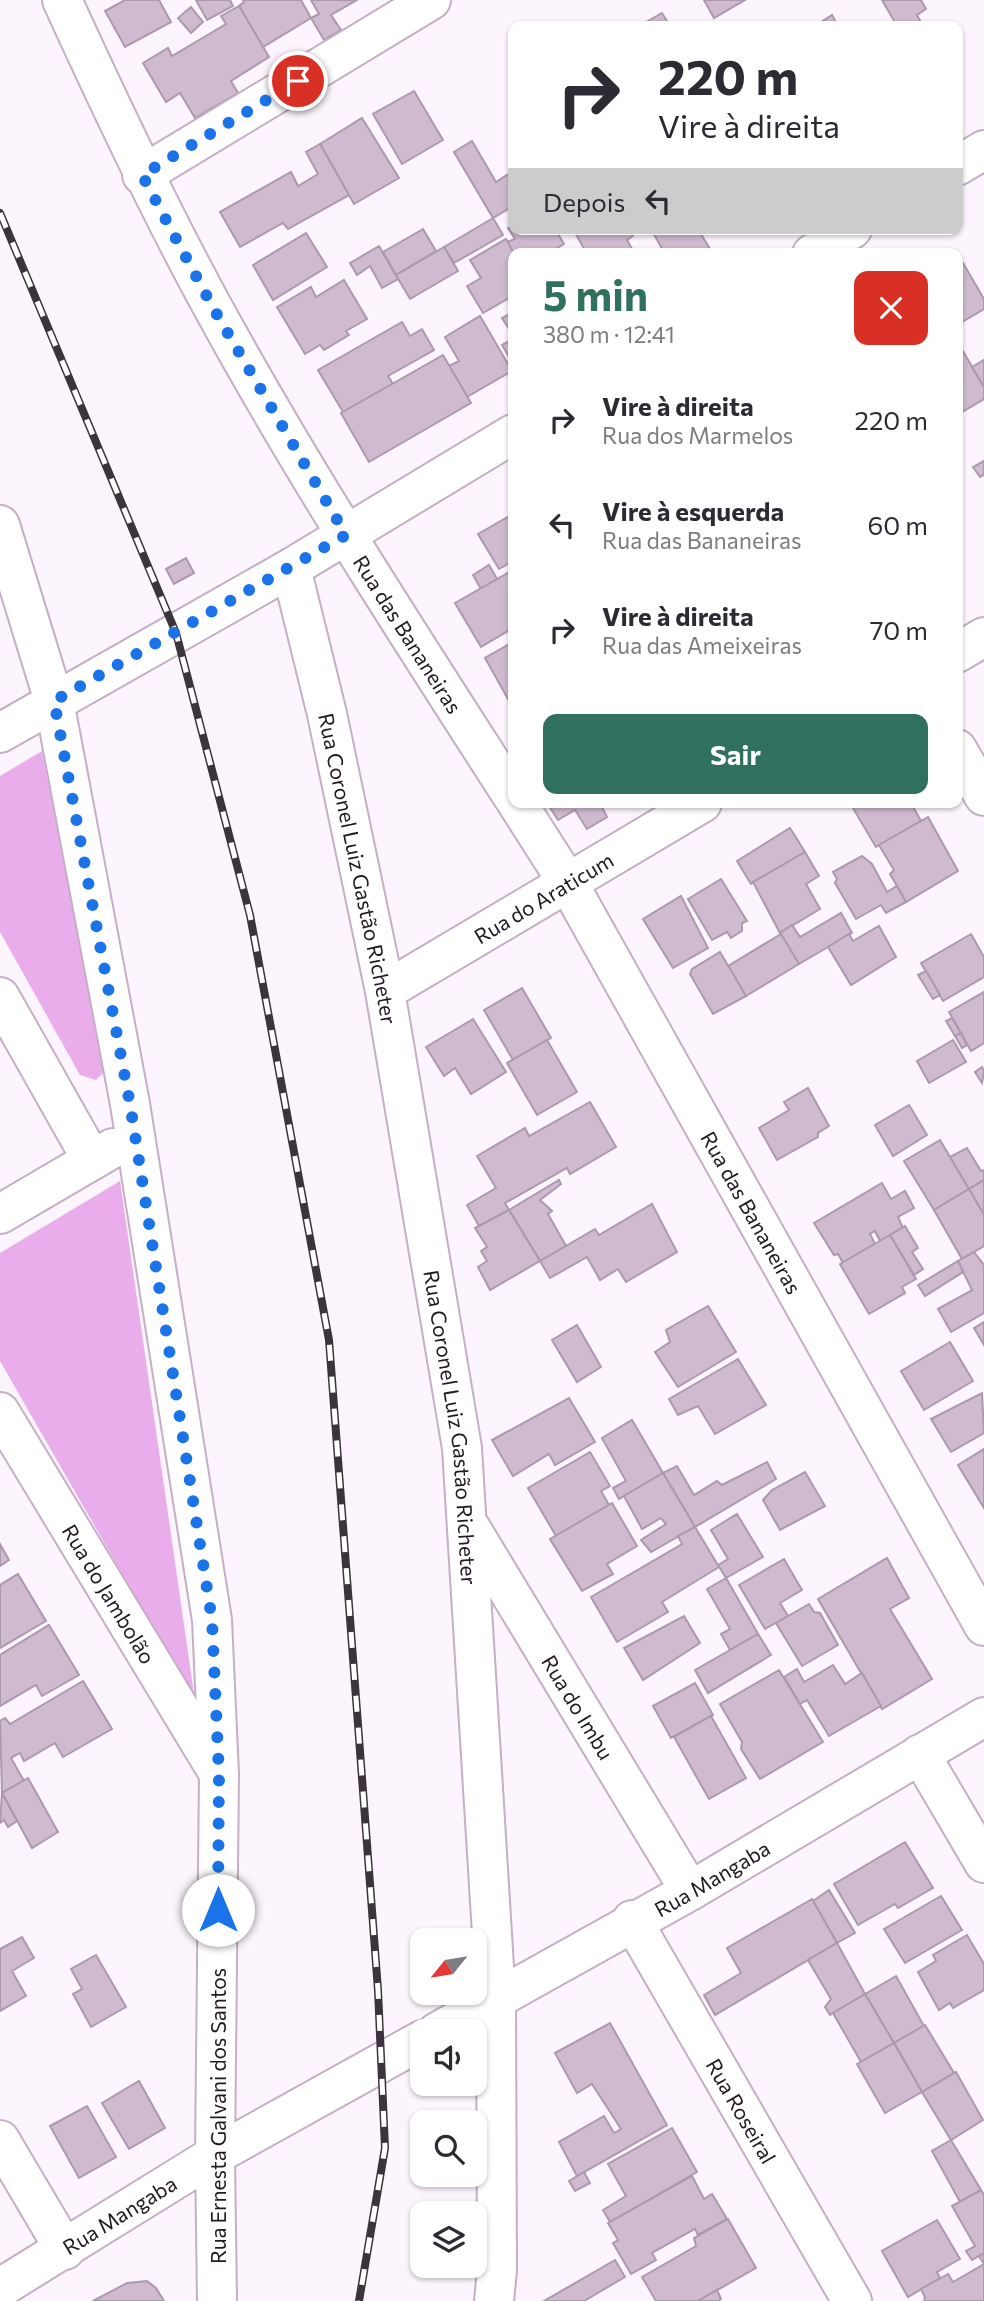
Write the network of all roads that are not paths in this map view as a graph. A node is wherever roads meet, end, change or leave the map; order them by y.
1 (62, 0) edge
2 (432, 0) edge
3 (984, 150) edge
4 (963, 162) edge
5 (142, 175) junction
6 (842, 235) edge
7 (822, 248) edge
8 (508, 437) edge
9 (0, 525) edge
10 (346, 535) junction
11 (291, 569) junction
12 (984, 637) edge
13 (963, 649) edge
14 (54, 701) junction
15 (0, 733) edge
16 (963, 759) edge
17 (508, 789) edge
18 (984, 796) edge
19 (520, 808) edge
20 (694, 808) edge
21 (568, 883) junction
22 (385, 991) junction
23 (0, 997) edge
24 (135, 1135) junction
25 (92, 1160) junction
26 (0, 1214) edge
27 (0, 1412) edge
28 (466, 1521) junction
29 (984, 1626) edge
30 (984, 1717) edge
31 (920, 1754) junction
32 (219, 1774) junction
33 (984, 1863) edge
34 (690, 1891) junction
35 (632, 1920) junction
36 (496, 1999) junction
37 (460, 2019) edge
38 (410, 2047) edge
39 (0, 2140) edge
40 (215, 2155) junction
41 (65, 2250) junction
42 (0, 2288) edge
43 (217, 2301) edge
44 (494, 2301) edge
45 (852, 2301) edge

1 - 5 street
2 - 5 street
3 - 4 street
5 - 10 street, Rua das Bananeiras
6 - 7 street
8 - 10 street
9 - 14 street, Rua Ernesta Galvani dos Santos
10 - 11 street
10 - 17 street, Rua das Bananeiras
11 - 14 street
11 - 22 street, Rua Coronel Luiz Gastão Richeter
12 - 13 street
14 - 15 street
14 - 24 street, Rua Ernesta Galvani dos Santos
16 - 18 street
19 - 21 street, Rua das Bananeiras
20 - 21 street, Rua do Araticum
21 - 22 street, Rua do Araticum
21 - 29 street, Rua das Bananeiras
22 - 28 street, Rua Coronel Luiz Gastão Richeter
23 - 25 street
24 - 25 street
24 - 32 street, Rua Ernesta Galvani dos Santos
25 - 26 street
27 - 32 street, Rua do Jambolão
28 - 34 street, Rua do Imbu
28 - 36 street, Rua Coronel Luiz Gastão Richeter
30 - 31 street, Rua Mangaba
31 - 33 street
31 - 34 street, Rua Mangaba
32 - 40 street, Rua Ernesta Galvani dos Santos
34 - 35 street, Rua Mangaba
35 - 36 street, Rua Mangaba
35 - 45 street, Rua Roseiral
36 - 37 street, Rua Mangaba
36 - 44 street, Rua Coronel Luiz Gastão Richeter
38 - 40 street, Rua Mangaba
39 - 41 street
40 - 41 street, Rua Mangaba
40 - 43 street, Rua Ernesta Galvani dos Santos
41 - 42 street, Rua Mangaba

